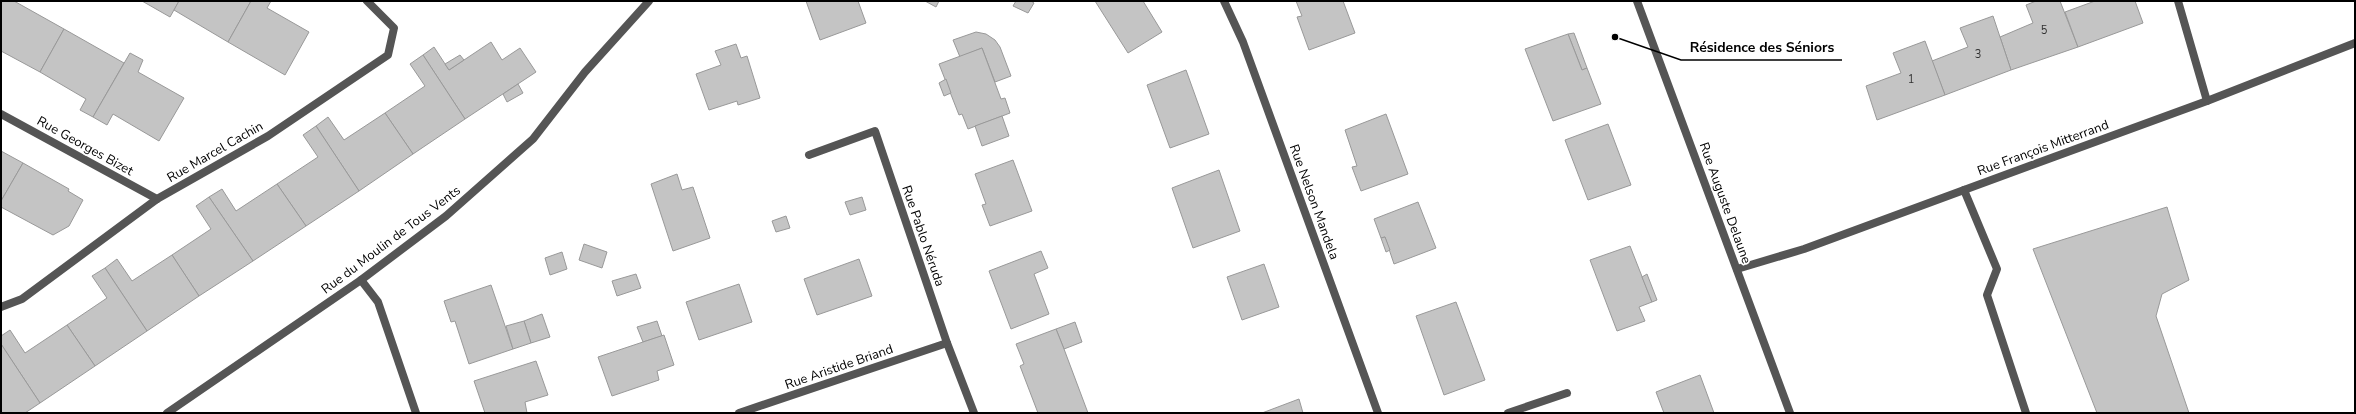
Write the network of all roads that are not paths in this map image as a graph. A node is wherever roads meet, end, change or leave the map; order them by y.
1 (367, 1) edge
2 (649, 1) edge
3 (1224, 1) edge
4 (1637, 1) edge
5 (2178, 1) edge
6 (2355, 43) edge
7 (2207, 101) junction
8 (1, 114) edge
9 (809, 155) dead end
10 (1964, 190) junction
11 (157, 199) junction
12 (1737, 269) junction
13 (361, 280) junction
14 (1, 307) edge
15 (947, 343) junction
16 (1567, 393) dead end
17 (168, 413) edge
18 (416, 413) edge
19 (739, 413) edge
20 (974, 413) edge
21 (1378, 413) edge
22 (1508, 413) edge
23 (1790, 413) edge
24 (2026, 413) edge

1 - 11 street, Rue Marcel Cachin
2 - 13 street, Rue du Moulin de Tous Vents
3 - 21 street, Rue Nelson Mandela
4 - 12 street, Rue Auguste Delaune
5 - 7 street
6 - 7 street, Rue François Mitterrand
7 - 10 street, Rue François Mitterrand
8 - 11 street, Rue Georges Bizet
9 - 15 street, Rue Pablo Néruda
10 - 12 street, Rue François Mitterrand
10 - 24 street
11 - 14 street, Rue Marcel Cachin
12 - 23 street, Rue Auguste Delaune
13 - 17 street, Rue du Moulin de Tous Vents
13 - 18 street
15 - 19 street, Rue Aristide Briand
15 - 20 street, Rue Pablo Néruda
16 - 22 street

